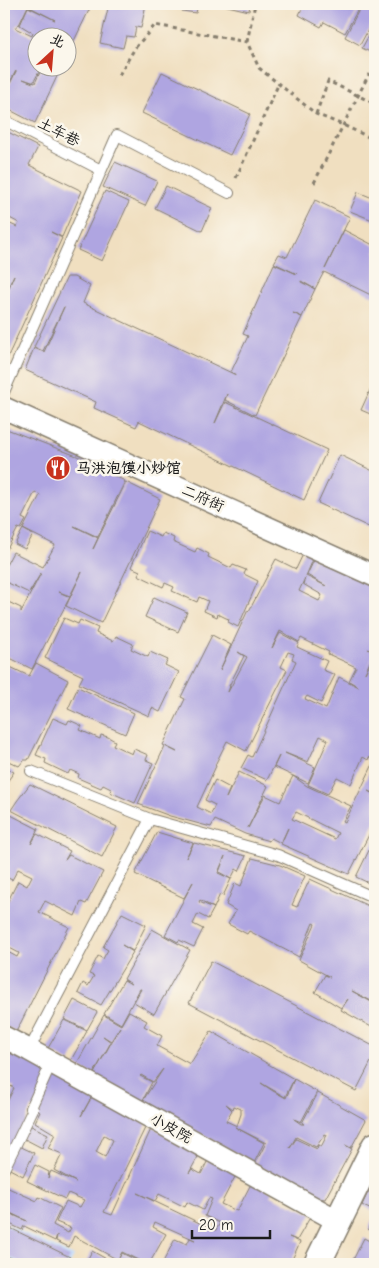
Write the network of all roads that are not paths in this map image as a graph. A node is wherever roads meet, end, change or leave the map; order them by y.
1 (4, 120) edge
2 (101, 170) junction
3 (230, 193) road end
4 (4, 392) edge
5 (4, 408) edge
6 (375, 576) edge
7 (30, 771) dead end
8 (150, 819) junction
9 (375, 898) edge
10 (4, 1038) edge
11 (29, 1050) junction
12 (375, 1146) edge
13 (4, 1169) edge
14 (338, 1221) junction
15 (317, 1264) edge

1 - 2 lane, 土车巷
2 - 3 lane
2 - 4 lane
5 - 6 street, 二府街
7 - 8 lane
8 - 9 lane
8 - 11 lane
10 - 11 street, 小皮院
11 - 13 lane
11 - 14 street, 小皮院
12 - 14 street
14 - 15 street

